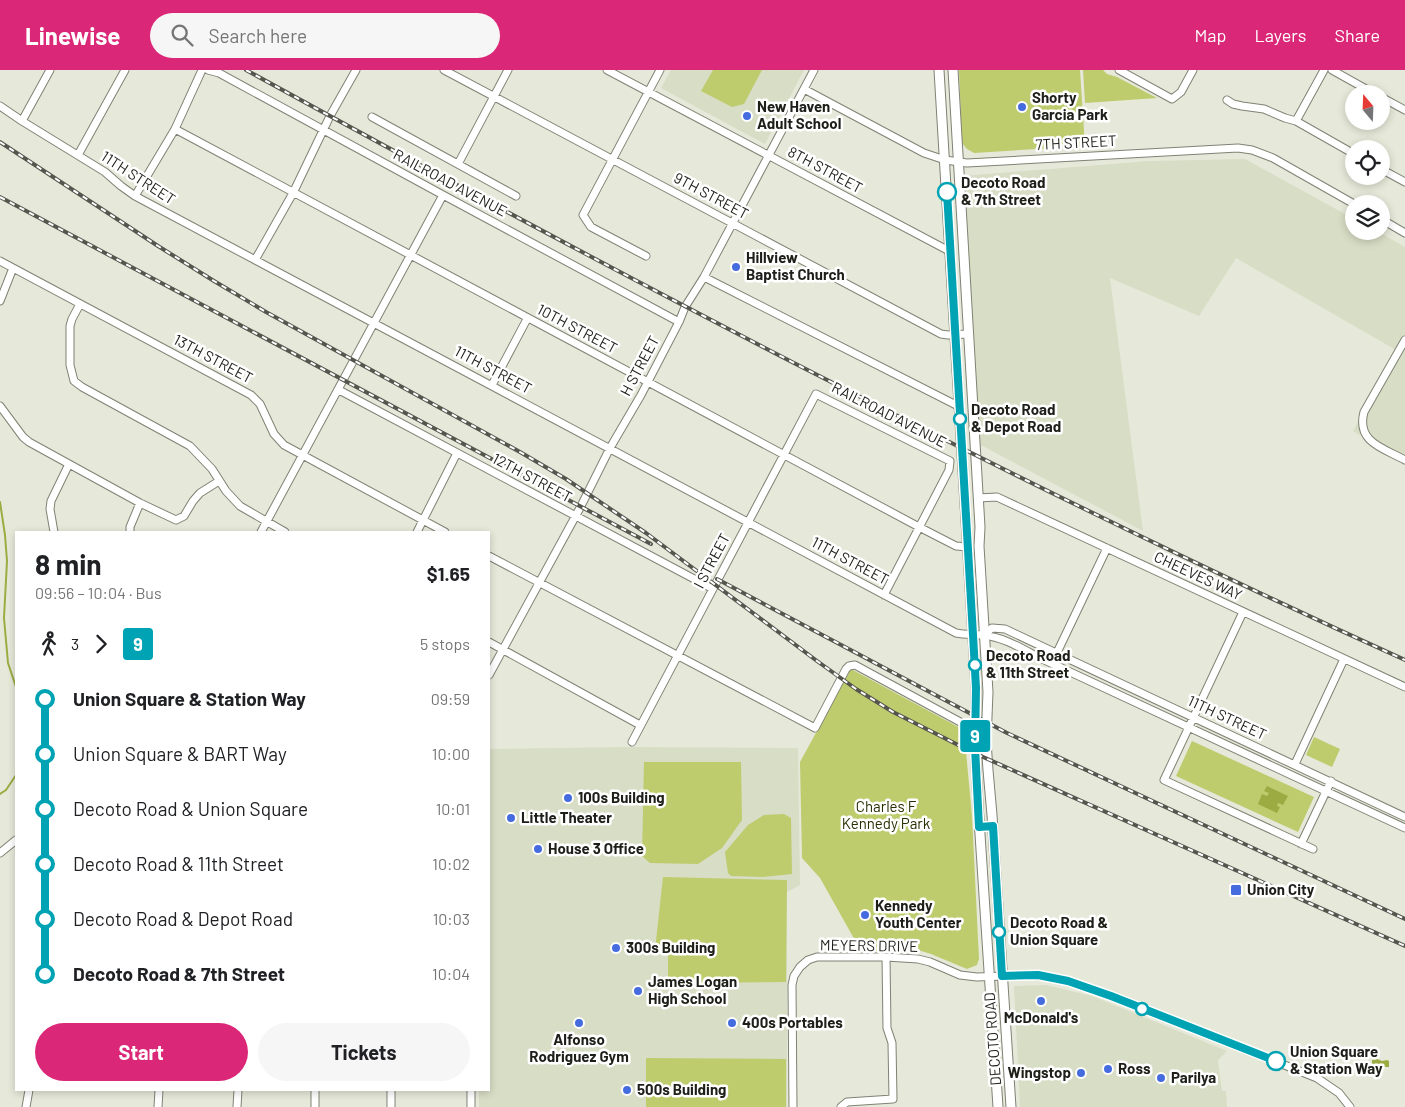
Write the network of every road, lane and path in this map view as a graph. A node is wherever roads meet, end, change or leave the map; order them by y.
1 (50, 70) edge
2 (125, 70) edge
3 (202, 70) edge
4 (208, 70) edge
5 (356, 70) edge
6 (444, 70) edge
7 (508, 70) edge
8 (607, 70) edge
9 (660, 70) edge
10 (814, 70) edge
11 (931, 70) edge
12 (953, 70) edge
13 (1119, 70) edge
14 (1193, 70) edge
15 (1324, 70) edge
16 (1332, 70) edge
17 (940, 72) edge
18 (1359, 85) edge
19 (804, 89) junction
20 (648, 92) junction
21 (494, 96) junction
22 (1227, 100) dead end
23 (1390, 102) edge
24 (0, 106) edge
25 (1405, 110) edge
26 (372, 117) dead end
27 (22, 121) junction
28 (1296, 121) junction
29 (175, 129) junction
30 (324, 130) junction
31 (1345, 149) edge
32 (78, 155) junction
33 (768, 155) junction
34 (612, 158) junction
35 (945, 160) junction
36 (958, 163) junction
37 (458, 164) junction
38 (1390, 174) edge
39 (1405, 182) edge
40 (293, 193) junction
41 (443, 195) junction
42 (135, 196) junction
43 (516, 196) dead end
44 (1345, 199) edge
45 (732, 223) junction
46 (1390, 224) edge
47 (1405, 233) edge
48 (951, 252) junction
49 (411, 256) junction
50 (646, 256) dead end
51 (255, 260) junction
52 (0, 261) edge
53 (13, 268) junction
54 (704, 277) junction
55 (0, 301) edge
56 (80, 304) junction
57 (527, 319) junction
58 (679, 322) junction
59 (375, 323) junction
60 (968, 334) junction
61 (955, 335) junction
62 (1405, 340) edge
63 (648, 382) junction
64 (492, 385) junction
65 (339, 390) junction
66 (816, 394) joint
67 (0, 406) edge
68 (960, 407) junction
69 (610, 448) junction
70 (457, 453) junction
71 (784, 455) junction
72 (302, 456) junction
73 (1405, 460) edge
74 (69, 464) junction
75 (219, 481) junction
76 (978, 498) junction
77 (140, 503) junction
78 (575, 516) junction
79 (422, 521) junction
80 (748, 522) junction
81 (266, 523) junction
82 (919, 527) junction
83 (54, 531) edge
84 (130, 531) edge
85 (262, 531) edge
86 (282, 531) edge
87 (417, 531) edge
88 (443, 531) edge
89 (968, 547) junction
90 (1107, 548) junction
91 (490, 557) edge
92 (539, 582) junction
93 (713, 589) junction
94 (884, 595) junction
95 (1243, 612) junction
96 (973, 635) junction
97 (984, 635) junction
98 (490, 643) edge
99 (502, 650) junction
100 (1056, 654) junction
101 (678, 656) junction
102 (1344, 659) junction
103 (1052, 663) junction
104 (490, 673) edge
105 (1405, 687) edge
106 (1193, 718) junction
107 (640, 725) junction
108 (1189, 728) junction
109 (975, 730) junction
110 (632, 742) dead end
111 (1295, 764) junction
112 (1331, 781) junction
113 (1326, 792) junction
114 (1405, 817) edge
115 (1405, 828) edge
116 (15, 841) edge
117 (1301, 844) junction
118 (1313, 849) dead end
119 (0, 853) edge
120 (886, 957) junction
121 (1002, 976) junction
122 (990, 977) junction
123 (29, 1091) edge
124 (159, 1091) edge
125 (238, 1091) edge
126 (315, 1091) edge
127 (391, 1091) edge
128 (470, 1091) edge
129 (26, 1107) edge
130 (158, 1107) edge
131 (238, 1107) edge
132 (315, 1107) edge
133 (391, 1107) edge
134 (471, 1107) edge
135 (794, 1107) edge
136 (841, 1107) edge
137 (998, 1107) edge
138 (1011, 1107) edge
139 (1350, 1107) edge

1 - 27 street
2 - 32 street
3 - 29 street
4 - 30 street, RAILROAD AVENUE
5 - 30 street
6 - 21 street, 9TH STREET
7 - 21 street
8 - 20 street, 8TH STREET
9 - 20 street
10 - 19 street, H STREET
11 - 17 street
12 - 36 main road, DECOTO ROAD
13 - 14 street
15 - 28 street
16 - 18 street
17 - 35 main road, DECOTO ROAD
19 - 33 street, H STREET
19 - 35 street, 7TH STREET
20 - 33 street, 8TH STREET
20 - 34 street
21 - 34 street, 9TH STREET
21 - 37 street
22 - 28 street
23 - 25 street
24 - 27 street, 11TH STREET
26 - 37 street
27 - 32 street, 11TH STREET
28 - 31 street
29 - 40 street, 10TH STREET
29 - 42 street
30 - 40 street
30 - 41 street, RAILROAD AVENUE
32 - 42 street, 11TH STREET
33 - 45 street, H STREET
33 - 48 street, 8TH STREET
34 - 45 street, 9TH STREET
34 - 50 street
35 - 36 street, 7TH STREET
35 - 48 main road, DECOTO ROAD
36 - 44 street, 7TH STREET
36 - 60 main road, DECOTO ROAD
37 - 43 street
38 - 39 street
40 - 49 street, 10TH STREET
40 - 51 street
41 - 49 street
41 - 58 street, RAILROAD AVENUE
42 - 51 street, 11TH STREET
45 - 54 street, H STREET
45 - 61 street, 9TH STREET
46 - 47 street
48 - 61 main road, DECOTO ROAD
49 - 57 street, 10TH STREET
49 - 59 street
51 - 59 street, 11TH STREET
52 - 53 street, 13TH STREET
53 - 55 street
53 - 56 street, 13TH STREET
54 - 58 street, H STREET
54 - 68 street
56 - 72 street, 13TH STREET
56 - 75 street
57 - 63 street, 10TH STREET
57 - 64 street
58 - 63 street, H STREET
59 - 64 street, 11TH STREET
59 - 65 street
60 - 61 street, 9TH STREET
60 - 76 main road, DECOTO ROAD
61 - 68 main road, DECOTO ROAD
62 - 73 street
63 - 69 street, H STREET
63 - 71 street, 10TH STREET
64 - 69 street, 11TH STREET
65 - 70 street, 12TH STREET
65 - 72 street
66 - 71 street, I STREET
66 - 82 street, RAILROAD AVENUE
67 - 74 street
68 - 89 main road, DECOTO ROAD
69 - 78 street, H STREET
69 - 80 street, 11TH STREET
70 - 78 street, 12TH STREET
70 - 79 street
71 - 80 street, I STREET
71 - 82 street, 10TH STREET
72 - 79 street, 13TH STREET
72 - 81 street
74 - 77 street
74 - 83 street
75 - 77 street
75 - 81 street
76 - 90 street, CHEEVES WAY
76 - 97 main road, DECOTO ROAD
77 - 84 street
78 - 92 street, H STREET
78 - 93 street, 12TH STREET
79 - 87 street
79 - 88 street, 13TH STREET
80 - 93 street, I STREET
80 - 94 street, 11TH STREET
81 - 85 street
81 - 86 street
82 - 89 street, 10TH STREET
82 - 94 street
89 - 96 main road, DECOTO ROAD
90 - 95 street, CHEEVES WAY
90 - 100 street
91 - 92 street
92 - 99 street, H STREET
92 - 101 street
93 - 101 street, I STREET
94 - 96 street, 11TH STREET
95 - 102 street, CHEEVES WAY
95 - 106 street
96 - 97 street, 11TH STREET
96 - 109 main road, DECOTO ROAD
97 - 100 street, 11TH STREET
97 - 103 street, 11TH STREET
97 - 121 main road, DECOTO ROAD
98 - 99 street
99 - 104 street, H STREET
99 - 107 street
100 - 103 street
100 - 106 street, 11TH STREET
101 - 107 street, I STREET
101 - 109 street
102 - 105 street, CHEEVES WAY
102 - 111 street
103 - 108 street, 11TH STREET
106 - 108 street
106 - 111 street, 11TH STREET
107 - 110 street, I STREET
108 - 113 street, 11TH STREET
108 - 117 street
109 - 122 main road, DECOTO ROAD
111 - 112 street, 11TH STREET
112 - 113 street
112 - 114 street, 11TH STREET
113 - 115 street, 11TH STREET
113 - 117 street
116 - 119 street
117 - 118 street
120 - 122 street, MEYERS DRIVE
120 - 135 street, MEYERS DRIVE
120 - 136 street
121 - 122 street, MEYERS DRIVE
121 - 138 main road, DECOTO ROAD
121 - 139 street, MEYERS DRIVE
122 - 137 main road, DECOTO ROAD
123 - 129 street
124 - 130 street
125 - 131 street
126 - 132 street
127 - 133 street
128 - 134 street

